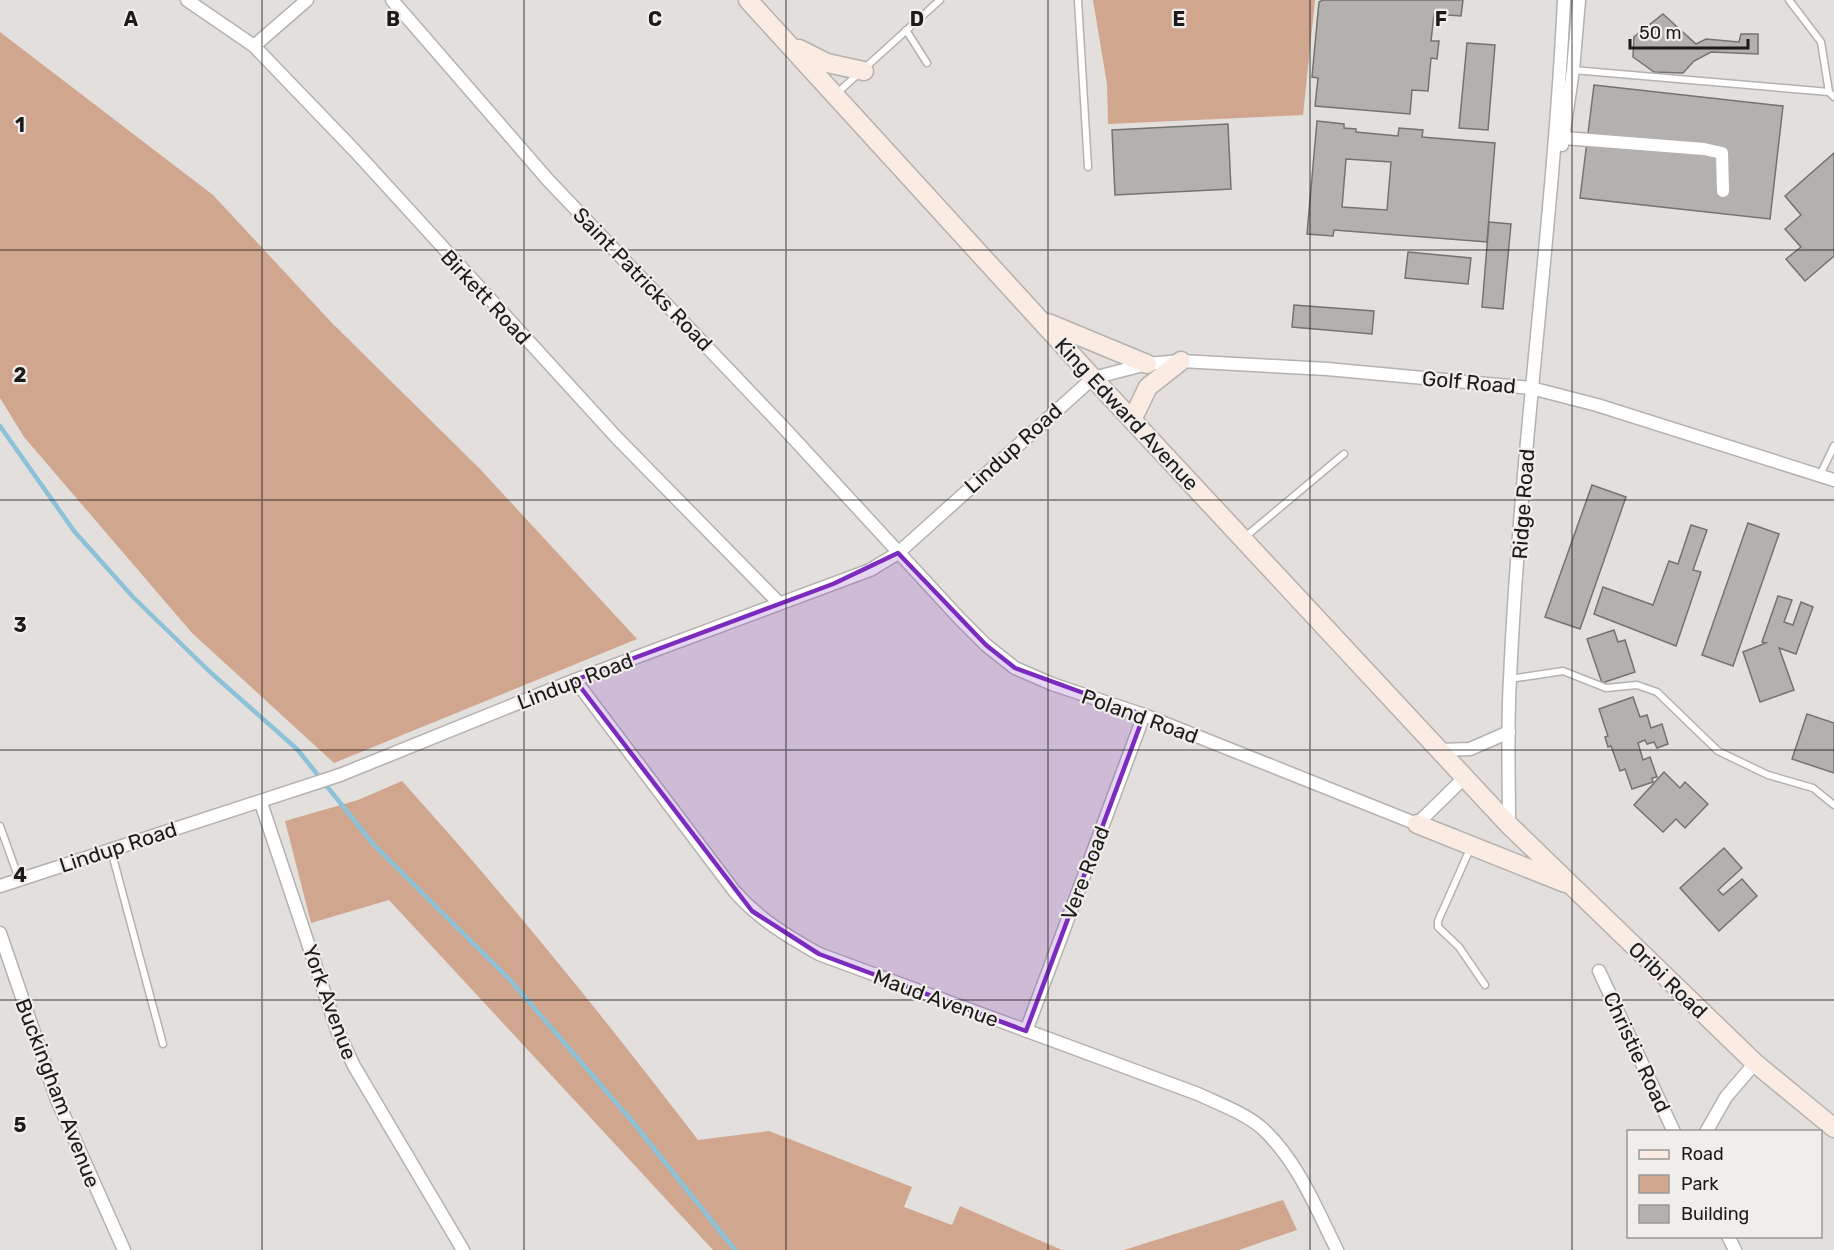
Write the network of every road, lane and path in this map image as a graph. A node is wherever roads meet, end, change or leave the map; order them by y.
1 (188, 0) edge
2 (307, 0) edge
3 (392, 0) edge
4 (748, 0) edge
5 (940, 0) edge
6 (1078, 0) edge
7 (1564, 0) edge
8 (1579, 0) edge
9 (1789, 0) edge
10 (906, 30) junction
11 (784, 40) junction
12 (254, 46) junction
13 (927, 63) dead end
14 (1574, 70) junction
15 (864, 71) junction
16 (1831, 94) edge
17 (834, 96) junction
18 (1564, 138) junction
19 (1088, 167) dead end
20 (1553, 184) junction
21 (1723, 191) dead end
22 (1038, 319) junction
23 (1181, 362) junction
24 (1147, 364) junction
25 (1093, 378) junction
26 (1531, 388) junction
27 (1132, 420) junction
28 (1834, 446) edge
29 (1344, 454) dead end
30 (1820, 475) junction
31 (1834, 480) edge
32 (1242, 539) junction
33 (898, 553) junction
34 (778, 602) junction
35 (1510, 679) junction
36 (575, 680) junction
37 (1144, 715) junction
38 (1509, 732) junction
39 (1438, 750) junction
40 (1465, 777) junction
41 (261, 803) junction
42 (1834, 806) edge
43 (1418, 824) junction
44 (1509, 825) junction
45 (0, 826) edge
46 (1472, 846) junction
47 (111, 849) junction
48 (19, 879) junction
49 (0, 886) edge
50 (1575, 887) junction
51 (0, 933) edge
52 (1599, 971) dead end
53 (1485, 985) dead end
54 (1026, 1031) junction
55 (163, 1044) dead end
56 (1755, 1063) junction
57 (1834, 1128) edge
58 (1674, 1130) edge
59 (1707, 1130) edge
60 (124, 1250) edge
61 (463, 1250) edge
62 (1337, 1250) edge

1 - 12 street, Birkett Road
2 - 12 street
3 - 33 street, Saint Patricks Road
4 - 11 street, King Edward Avenue
5 - 10 lane
6 - 19 lane
7 - 20 street, Ridge Road
8 - 14 street, Ridge Road
9 - 16 lane
10 - 13 lane
10 - 15 lane
11 - 15 street
11 - 17 street, King Edward Avenue
12 - 34 street, Birkett Road
14 - 16 lane
14 - 18 street, Ridge Road
15 - 17 lane
17 - 22 street, King Edward Avenue
18 - 20 street, Ridge Road
18 - 21 street
20 - 26 street, Ridge Road
22 - 24 street
22 - 25 street, King Edward Avenue
23 - 24 street, Golf Road
23 - 26 street, Golf Road
23 - 27 street
24 - 25 street, Golf Road
25 - 27 street, King Edward Avenue
25 - 33 street, Lindup Road
26 - 30 street, Golf Road
26 - 35 street, Ridge Road
27 - 32 street, King Edward Avenue
28 - 30 lane
29 - 32 lane
30 - 31 street, Golf Road
32 - 39 street, King Edward Avenue
33 - 34 street, Lindup Road
33 - 37 street, Poland Road
34 - 36 street, Lindup Road
35 - 38 street, Ridge Road
35 - 42 lane
36 - 41 street, Lindup Road
36 - 54 street, Maud Avenue
37 - 43 street, Poland Road
37 - 54 street, Vere Road
38 - 39 street
38 - 44 street, Ridge Road
39 - 40 street, King Edward Avenue
40 - 43 street
40 - 44 street, King Edward Avenue
41 - 47 street, Lindup Road
41 - 61 street, York Avenue
43 - 46 street
44 - 50 street, Oribi Road
45 - 48 lane
46 - 50 street
46 - 53 lane
47 - 48 street, Lindup Road
47 - 55 lane
48 - 49 street, Lindup Road
50 - 56 street, Oribi Road
51 - 60 street, Buckingham Avenue
52 - 58 street, Christie Road
54 - 62 street, Maud Avenue
56 - 57 street, Oribi Road
56 - 59 street

